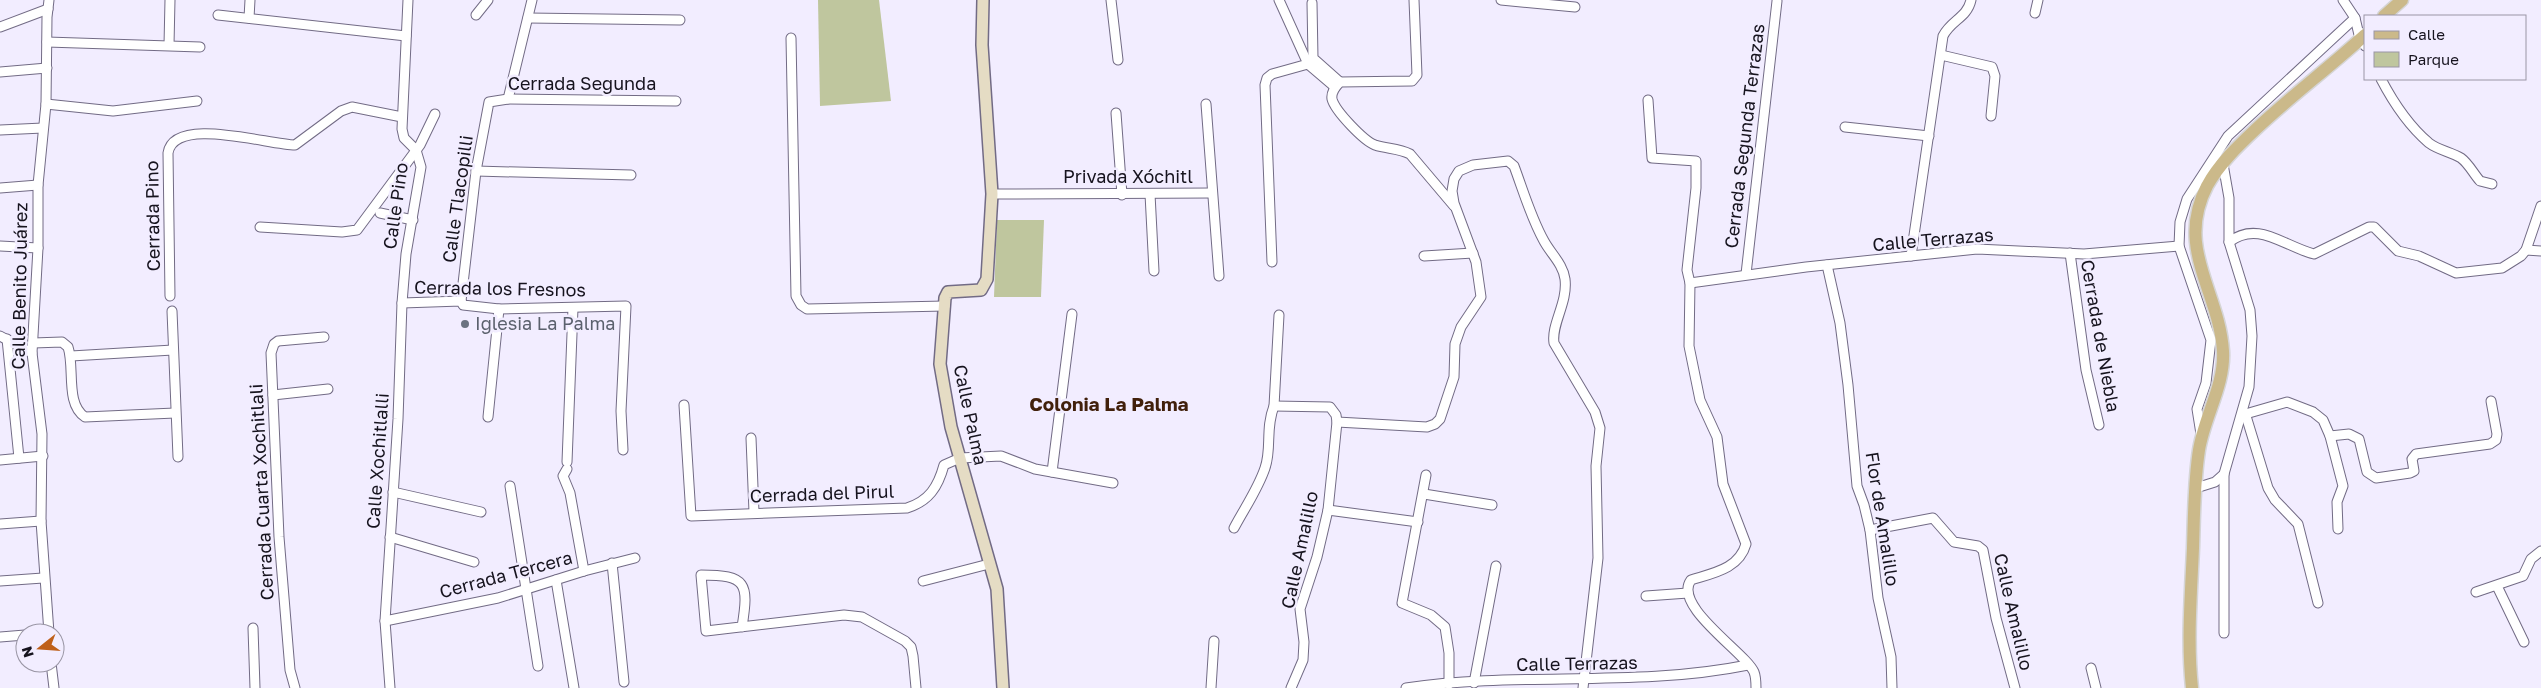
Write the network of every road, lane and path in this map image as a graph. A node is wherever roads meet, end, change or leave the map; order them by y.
1 (170, 0) edge
2 (250, 0) edge
3 (408, 0) edge
4 (488, 0) edge
5 (532, 0) edge
6 (983, 0) edge
7 (1112, 0) edge
8 (1279, 0) edge
9 (1414, 0) edge
10 (1501, 0) edge
11 (1971, 0) edge
12 (2038, 0) edge
13 (2343, 0) edge
14 (2402, 0) edge
15 (1777, 1) dead end
16 (1312, 2) dead end
17 (48, 4) edge
18 (1575, 7) dead end
19 (2035, 13) dead end
20 (218, 15) dead end
21 (476, 15) dead end
22 (2385, 15) edge
23 (249, 18) junction
24 (528, 18) junction
25 (2355, 18) junction
26 (680, 20) dead end
27 (0, 28) edge
28 (406, 36) junction
29 (791, 38) dead end
30 (2363, 40) edge
31 (47, 42) junction
32 (169, 45) junction
33 (200, 47) dead end
34 (1941, 55) junction
35 (1118, 60) dead end
36 (1308, 64) junction
37 (47, 68) junction
38 (0, 72) edge
39 (2382, 80) edge
40 (1337, 85) junction
41 (508, 99) junction
42 (1648, 100) dead end
43 (197, 101) dead end
44 (676, 101) dead end
45 (489, 102) joint
46 (46, 104) junction
47 (1206, 104) dead end
48 (1116, 112) dead end
49 (435, 114) dead end
50 (402, 116) junction
51 (1991, 116) dead end
52 (1845, 127) dead end
53 (43, 128) junction
54 (0, 130) edge
55 (1929, 136) junction
56 (416, 150) junction
57 (2223, 164) junction
58 (476, 171) junction
59 (631, 175) dead end
60 (2492, 184) dead end
61 (38, 185) junction
62 (0, 188) edge
63 (1212, 193) junction
64 (992, 194) junction
65 (1150, 194) junction
66 (1122, 195) junction
67 (2541, 206) edge
68 (1459, 212) junction
69 (380, 213) dead end
70 (413, 220) junction
71 (260, 227) dead end
72 (2229, 242) junction
73 (0, 246) edge
74 (2179, 246) junction
75 (38, 248) junction
76 (2526, 250) junction
77 (2541, 251) edge
78 (1473, 253) junction
79 (2070, 253) junction
80 (1424, 256) dead end
81 (1911, 256) junction
82 (1272, 262) dead end
83 (1827, 265) junction
84 (1154, 271) dead end
85 (1746, 274) junction
86 (1219, 276) dead end
87 (1690, 283) junction
88 (170, 296) dead end
89 (461, 301) junction
90 (402, 303) junction
91 (945, 306) junction
92 (573, 308) junction
93 (499, 309) junction
94 (172, 311) dead end
95 (1072, 314) dead end
96 (1279, 315) dead end
97 (324, 337) dead end
98 (3, 338) edge
99 (33, 343) junction
100 (173, 350) junction
101 (32, 353) junction
102 (71, 356) junction
103 (328, 389) dead end
104 (273, 395) junction
105 (2491, 401) dead end
106 (684, 405) dead end
107 (1274, 406) junction
108 (175, 413) junction
109 (2244, 415) junction
110 (488, 417) dead end
111 (1337, 422) junction
112 (2099, 425) dead end
113 (2201, 436) junction
114 (2330, 436) junction
115 (751, 438) dead end
116 (623, 450) dead end
117 (43, 456) junction
118 (178, 457) dead end
119 (19, 458) junction
120 (960, 458) junction
121 (0, 460) edge
122 (1052, 472) junction
123 (2224, 474) junction
124 (1426, 476) dead end
125 (1113, 482) dead end
126 (510, 486) dead end
127 (2196, 488) junction
128 (393, 492) junction
129 (1424, 494) junction
130 (1492, 505) dead end
131 (1328, 510) junction
132 (481, 512) dead end
133 (754, 512) junction
134 (41, 521) junction
135 (1418, 522) junction
136 (0, 524) edge
137 (1234, 528) dead end
138 (2338, 529) dead end
139 (1870, 530) junction
140 (390, 537) junction
141 (2541, 551) edge
142 (635, 558) dead end
143 (474, 562) dead end
144 (612, 563) junction
145 (989, 564) junction
146 (1496, 566) dead end
147 (584, 571) junction
148 (43, 578) junction
149 (556, 580) junction
150 (0, 581) edge
151 (923, 581) dead end
152 (2497, 586) junction
153 (526, 589) junction
154 (2476, 592) dead end
155 (1688, 593) junction
156 (1646, 596) dead end
157 (2318, 603) dead end
158 (385, 621) junction
159 (47, 623) edge
160 (253, 628) dead end
161 (742, 628) junction
162 (2224, 633) dead end
163 (15, 636) edge
164 (0, 637) edge
165 (1214, 641) dead end
166 (2524, 642) dead end
167 (1748, 665) junction
168 (538, 666) dead end
169 (2092, 668) dead end
170 (52, 673) edge
171 (624, 682) dead end
172 (1474, 683) junction
173 (1449, 684) junction
174 (1583, 684) edge
175 (54, 688) edge
176 (255, 688) edge
177 (295, 688) edge
178 (390, 688) edge
179 (574, 688) edge
180 (916, 688) edge
181 (1003, 688) edge
182 (1211, 688) edge
183 (1291, 688) edge
184 (1406, 688) edge
185 (1756, 688) edge
186 (1892, 688) edge
187 (2015, 688) edge
188 (2096, 688) edge
189 (2192, 688) edge

1 - 32 street
2 - 23 street
3 - 28 street, Calle Pino
4 - 21 street
5 - 24 street
6 - 64 street
7 - 35 street
8 - 36 street
9 - 40 street
10 - 18 street
11 - 34 street
12 - 19 street
13 - 25 street
14 - 22 main road
15 - 85 street, Cerrada Segunda Terrazas
16 - 40 street
17 - 27 street
17 - 31 street, Calle Benito Juárez
20 - 23 street
23 - 28 street
24 - 26 street
24 - 41 street
25 - 30 street
25 - 74 street
28 - 50 street, Calle Pino
29 - 91 street
30 - 57 main road
31 - 32 street
31 - 37 street, Calle Benito Juárez
32 - 33 street
34 - 51 street
34 - 55 street
36 - 40 street
36 - 82 street
37 - 38 street
37 - 46 street, Calle Benito Juárez
39 - 60 street
40 - 68 street
41 - 44 street, Cerrada Segunda
41 - 45 street, Cerrada Segunda
42 - 87 street
43 - 46 street
45 - 58 street, Calle Tlacopilli
46 - 53 street, Calle Benito Juárez
47 - 63 street
48 - 66 street
49 - 56 street
50 - 56 street, Calle Pino
50 - 88 street, Cerrada Pino
52 - 55 street
53 - 54 street
53 - 61 street, Calle Benito Juárez
55 - 81 street
56 - 70 street, Calle Pino
56 - 71 street
57 - 72 street
57 - 113 main road
58 - 59 street
58 - 89 street, Calle Tlacopilli
61 - 62 street
61 - 75 street, Calle Benito Juárez
63 - 65 street, Privada Xóchitl
63 - 86 street, Privada Xóchitl
64 - 66 street, Privada Xóchitl
64 - 91 street
65 - 66 street, Privada Xóchitl
65 - 84 street
67 - 76 street
68 - 78 street
68 - 174 street
69 - 70 street
70 - 90 street, Calle Pino
72 - 76 street
72 - 109 street
73 - 75 street
74 - 79 street, Calle Terrazas
74 - 113 street
75 - 99 street, Calle Benito Juárez
76 - 77 street
78 - 80 street
78 - 111 street
79 - 81 street, Calle Terrazas
79 - 112 street, Cerrada de Niebla
81 - 83 street, Calle Terrazas
83 - 85 street, Calle Terrazas
83 - 139 street, Flor de Amalillo
85 - 87 street, Calle Terrazas
87 - 155 street
89 - 90 street, Cerrada los Fresnos
89 - 93 street, Cerrada los Fresnos
90 - 128 street, Calle Xochitlalli
91 - 120 street, Calle Palma
92 - 93 street, Cerrada los Fresnos
92 - 116 street, Cerrada los Fresnos
92 - 147 street
93 - 110 street
94 - 100 street
95 - 122 street
96 - 107 street
97 - 104 street, Cerrada Cuarta Xochitlali
98 - 101 street
98 - 119 street
99 - 101 street, Calle Benito Juárez
99 - 102 street
100 - 102 street
100 - 108 street
101 - 117 street, Calle Benito Juárez
102 - 108 street
103 - 104 street
104 - 177 street, Cerrada Cuarta Xochitlali
105 - 114 street
106 - 133 street, Cerrada del Pirul
107 - 111 street
107 - 137 street
108 - 118 street
109 - 114 street
109 - 123 street
109 - 157 street
111 - 131 street, Calle Amalillo
113 - 127 main road
114 - 138 street
115 - 133 street
117 - 119 street
117 - 134 street, Calle Benito Juárez
119 - 121 street
120 - 122 street
120 - 133 street, Cerrada del Pirul
120 - 145 street, Calle Palma
122 - 125 street
123 - 127 street
123 - 162 street
124 - 129 street
126 - 153 street
127 - 189 main road
128 - 132 street
128 - 140 street, Calle Xochitlalli
129 - 130 street
129 - 135 street
131 - 135 street
131 - 183 street, Calle Amalillo
134 - 136 street
134 - 148 street, Calle Benito Juárez
135 - 173 street
139 - 186 street, Flor de Amalillo
139 - 187 street, Calle Amalillo
140 - 143 street
140 - 158 street, Calle Xochitlalli
141 - 152 street
142 - 144 street, Cerrada Tercera
144 - 147 street, Cerrada Tercera
144 - 171 street
145 - 151 street
145 - 181 street, Calle Palma
146 - 172 street
147 - 149 street, Cerrada Tercera
148 - 150 street
148 - 159 street, Calle Benito Juárez
149 - 153 street, Cerrada Tercera
149 - 179 street
152 - 154 street
152 - 166 street
153 - 158 street, Cerrada Tercera
153 - 168 street
155 - 156 street
155 - 167 street
158 - 178 street, Calle Xochitlalli
160 - 176 street
161 - 161 street
161 - 180 street
163 - 164 street
165 - 182 street
167 - 174 street, Calle Terrazas
167 - 185 street
169 - 188 street
170 - 175 street
172 - 173 street, Calle Terrazas
172 - 174 street, Calle Terrazas
173 - 184 street, Calle Terrazas

